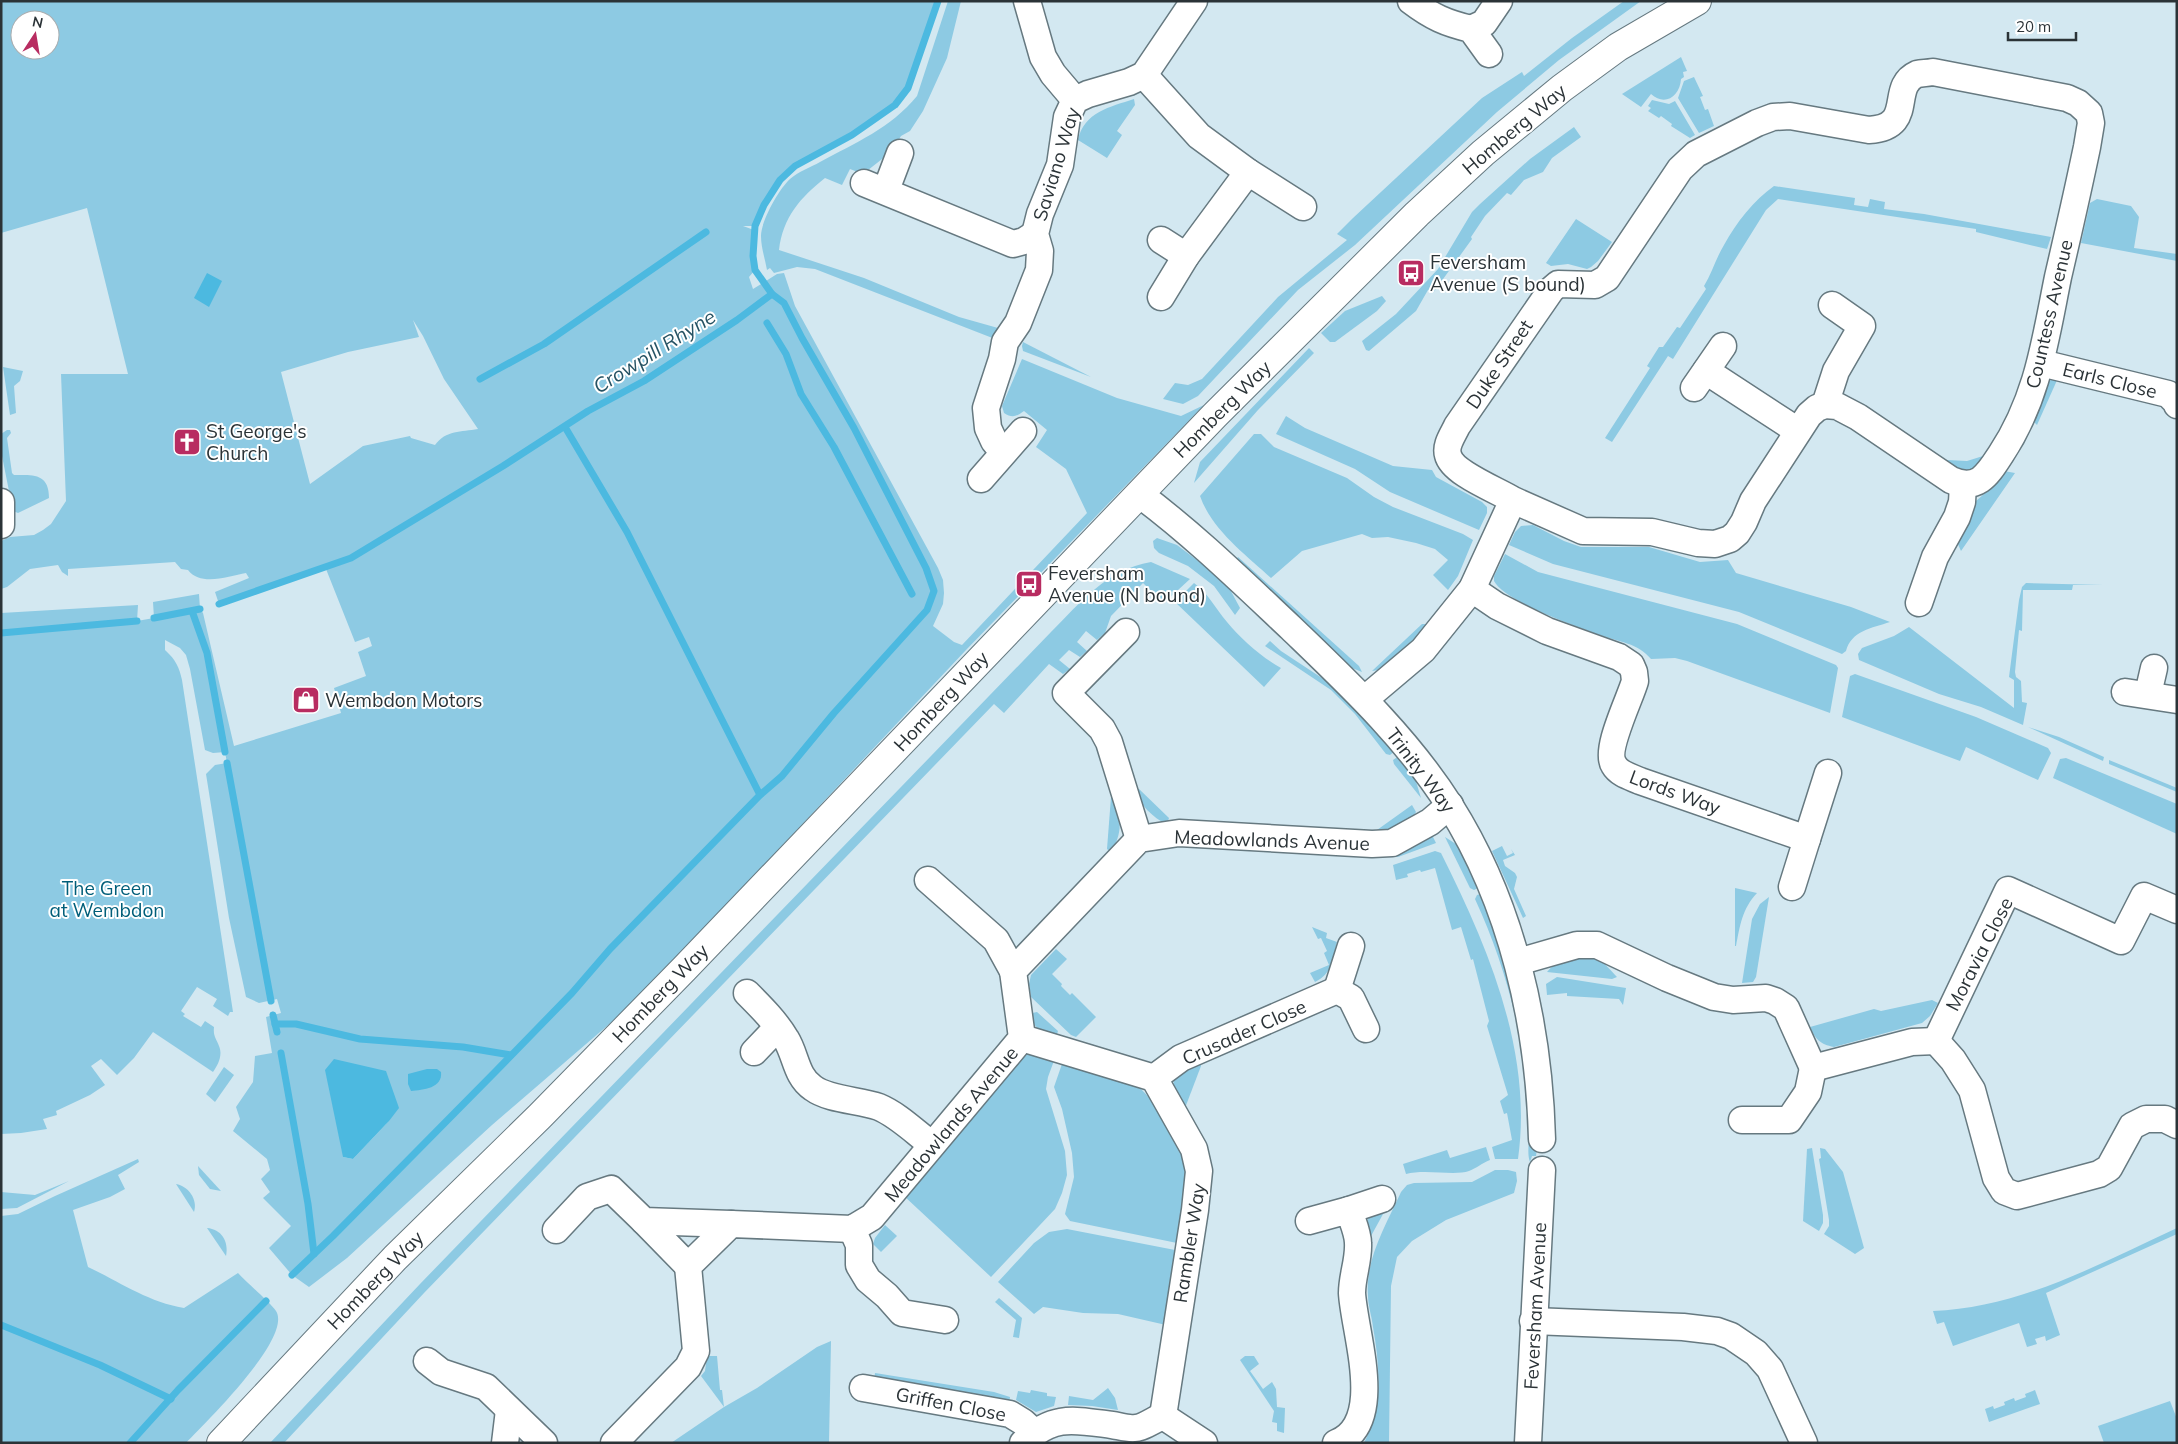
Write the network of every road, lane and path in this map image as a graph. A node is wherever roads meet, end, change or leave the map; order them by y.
1 (1027, 1) edge
2 (1194, 1) edge
3 (1411, 1) edge
4 (1499, 1) edge
5 (1697, 1) edge
6 (1471, 29) junction
7 (1489, 54) dead end
8 (1144, 75) junction
9 (1075, 100) junction
10 (2087, 147) joint
11 (900, 153) dead end
12 (1248, 172) junction
13 (1303, 207) dead end
14 (1035, 234) junction
15 (1161, 240) dead end
16 (1186, 256) junction
17 (1161, 297) dead end
18 (1832, 305) dead end
19 (1723, 346) dead end
20 (2041, 363) junction
21 (2177, 402) edge
22 (1825, 405) junction
23 (1022, 431) dead end
24 (1798, 432) junction
25 (1003, 452) junction
26 (981, 479) dead end
27 (1963, 485) junction
28 (1138, 494) junction
29 (1513, 500) junction
30 (1, 502) edge
31 (1, 525) edge
32 (1472, 588) junction
33 (1919, 603) dead end
34 (1126, 632) dead end
35 (2154, 668) dead end
36 (1365, 699) junction
37 (2177, 700) edge
38 (1828, 772) dead end
39 (1450, 805) junction
40 (1808, 839) junction
41 (1139, 840) junction
42 (928, 880) dead end
43 (1792, 886) dead end
44 (2177, 910) edge
45 (1351, 946) dead end
46 (1518, 962) junction
47 (1013, 971) junction
48 (1336, 990) junction
49 (747, 993) dead end
50 (777, 1028) junction
51 (1366, 1028) dead end
52 (1022, 1038) junction
53 (1936, 1042) junction
54 (754, 1052) dead end
55 (1813, 1068) junction
56 (1154, 1078) junction
57 (1742, 1120) dead end
58 (2177, 1125) edge
59 (1542, 1139) dead end
60 (931, 1144) junction
61 (1542, 1170) dead end
62 (1382, 1199) dead end
63 (1350, 1210) junction
64 (644, 1221) junction
65 (1309, 1221) dead end
66 (731, 1224) junction
67 (852, 1229) junction
68 (556, 1230) dead end
69 (688, 1266) junction
70 (945, 1320) dead end
71 (1533, 1321) junction
72 (427, 1361) dead end
73 (863, 1388) dead end
74 (509, 1410) junction
75 (1163, 1416) junction
76 (1028, 1438) edge
77 (221, 1443) edge
78 (505, 1443) edge
79 (544, 1443) edge
80 (614, 1443) edge
81 (1204, 1443) edge
82 (1336, 1443) edge
83 (1528, 1443) edge
84 (1804, 1443) edge

1 - 9 street
2 - 8 street
3 - 6 street
4 - 6 street
5 - 28 main road, Homberg Way
6 - 7 street
8 - 9 street, Saviano Way
8 - 12 street
9 - 14 street, Saviano Way
10 - 20 street, Countess Avenue
10 - 29 street, Duke Street
11 - 14 street
12 - 13 street
12 - 16 street
14 - 25 street, Saviano Way
15 - 16 street
16 - 17 street
18 - 22 street
19 - 24 street
20 - 21 street, Earls Close
20 - 27 street, Countess Avenue
22 - 24 street
22 - 27 street
23 - 25 street
24 - 29 street
25 - 26 street
27 - 33 street
28 - 36 street, Trinity Way
28 - 77 main road, Homberg Way
29 - 32 street
30 - 31 street
32 - 36 street
32 - 40 street, Lords Way
34 - 41 street
35 - 37 street
36 - 39 street, Trinity Way
38 - 40 street
39 - 41 street, Meadowlands Avenue
39 - 46 street, Trinity Way
40 - 43 street
41 - 47 street
42 - 47 street
44 - 53 street, Moravia Close
45 - 48 street
46 - 55 street
46 - 59 street, Trinity Way
47 - 52 street, Meadowlands Avenue
48 - 51 street
48 - 56 street, Crusader Close
49 - 50 street
50 - 54 street
50 - 60 street
52 - 56 street
52 - 60 street, Meadowlands Avenue
53 - 55 street
53 - 58 street
55 - 57 street
56 - 75 street, Rambler Way
60 - 67 street, Meadowlands Avenue
61 - 71 street, Feversham Avenue
62 - 63 street
63 - 65 street
63 - 82 street
64 - 66 street
64 - 68 street
64 - 69 street
66 - 67 street
66 - 69 street
67 - 70 street
69 - 80 street
71 - 83 street, Feversham Avenue
71 - 84 street
72 - 74 street
73 - 76 street, Griffen Close
74 - 78 street
74 - 79 street
75 - 76 street, Griffen Close
75 - 81 street

